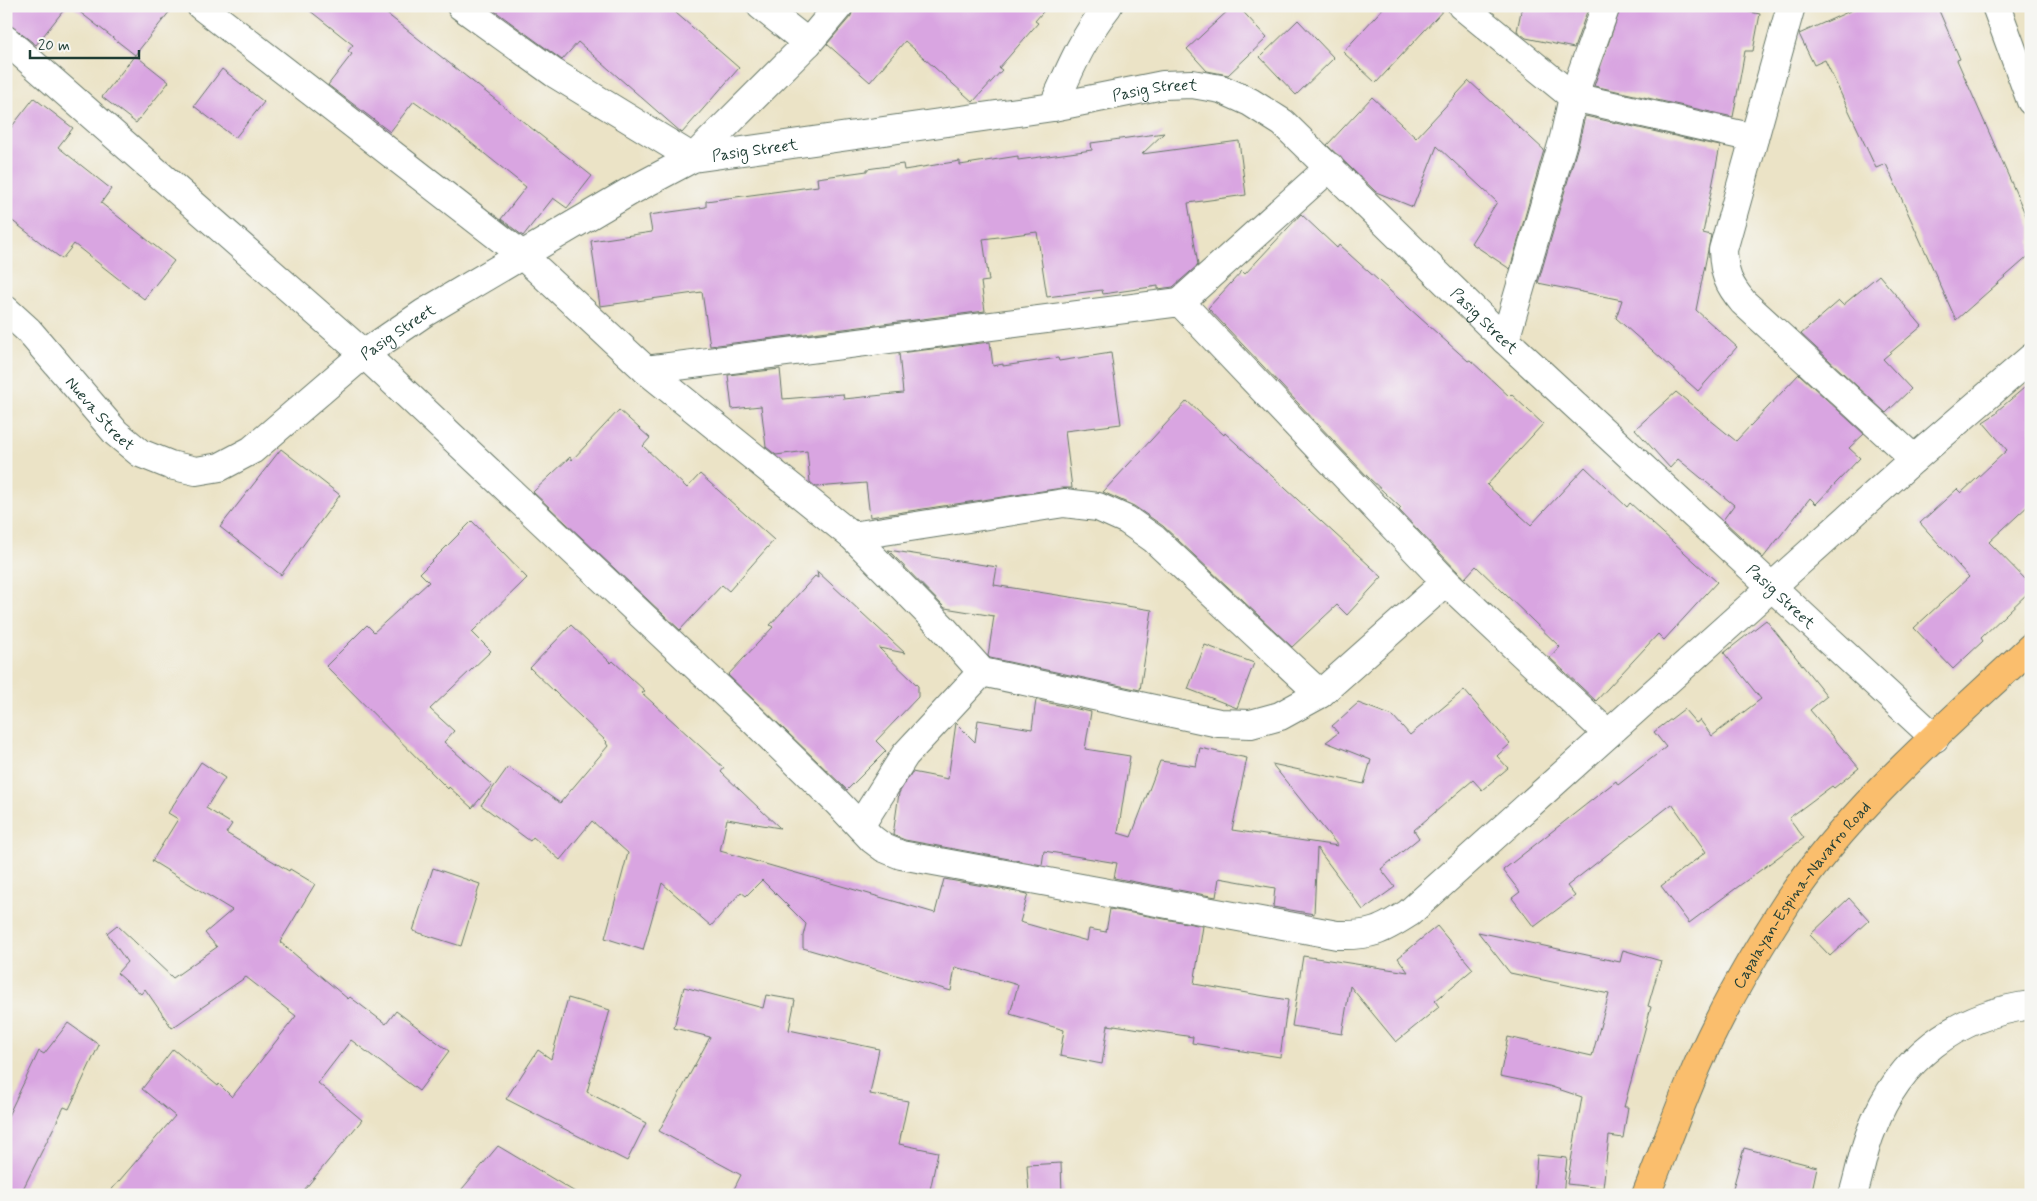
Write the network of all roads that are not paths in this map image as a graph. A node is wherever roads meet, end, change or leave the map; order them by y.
1 (201, 6) edge
2 (461, 6) edge
3 (761, 6) edge
4 (839, 6) edge
5 (1108, 6) edge
6 (1462, 6) edge
7 (1606, 6) edge
8 (1791, 6) edge
9 (1996, 6) edge
10 (6, 40) edge
11 (808, 42) junction
12 (1573, 97) junction
13 (2031, 101) edge
14 (1053, 107) junction
15 (1754, 138) junction
16 (693, 158) junction
17 (1330, 167) junction
18 (522, 255) junction
19 (1180, 302) junction
20 (6, 310) edge
21 (1505, 340) junction
22 (364, 354) junction
23 (2031, 358) edge
24 (646, 370) junction
25 (1914, 459) junction
26 (220, 467) joint
27 (852, 536) junction
28 (1446, 582) junction
29 (1773, 586) junction
30 (2031, 647) edge
31 (982, 672) junction
32 (1320, 694) junction
33 (1608, 734) junction
34 (1935, 738) junction
35 (860, 826) junction
36 (2031, 1005) edge
37 (1856, 1193) edge
38 (1646, 1195) edge

1 - 18 street
2 - 16 street
3 - 11 street
4 - 11 street
5 - 14 street
6 - 12 street
7 - 12 street
8 - 15 street
9 - 13 street
10 - 22 street
11 - 16 street
12 - 15 street
12 - 21 street
14 - 16 street, Pasig Street
14 - 17 street, Pasig Street
15 - 25 street
16 - 18 street, Pasig Street
17 - 19 street
17 - 21 street, Pasig Street
18 - 22 street, Pasig Street
18 - 24 street
19 - 24 street
19 - 28 street
20 - 26 street, Nueva Street
21 - 29 street, Pasig Street
22 - 26 street, Pasig Street
22 - 35 street
23 - 25 street
24 - 27 street
25 - 29 street
27 - 31 street
27 - 32 street
28 - 32 street
28 - 33 street
29 - 33 street
29 - 34 street, Pasig Street
30 - 34 main road, Capalayan-Espina-Navarro Road
31 - 32 street
31 - 35 street
33 - 35 street
34 - 38 main road, Capalayan-Espina-Navarro Road
36 - 37 street

